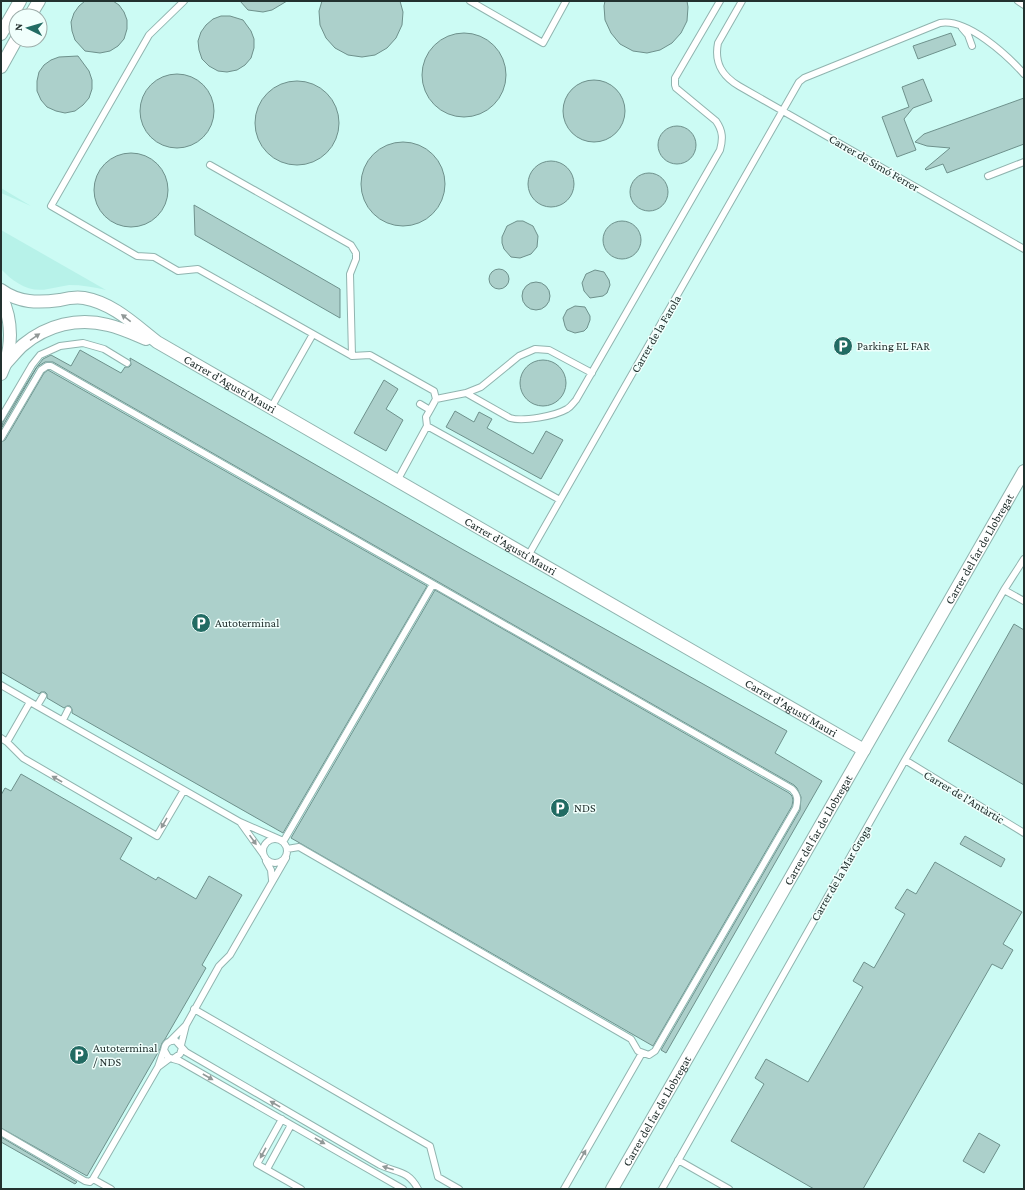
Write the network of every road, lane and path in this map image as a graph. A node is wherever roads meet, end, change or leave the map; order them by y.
1 (20, 1) edge
2 (184, 1) edge
3 (470, 1) edge
4 (566, 1) edge
5 (720, 1) edge
6 (742, 1) edge
7 (1018, 1) edge
8 (1024, 5) edge
9 (956, 24) junction
10 (1, 34) edge
11 (972, 46) dead end
12 (12, 48) edge
13 (1, 67) edge
14 (1024, 74) edge
15 (783, 112) junction
16 (1024, 162) edge
17 (210, 165) dead end
18 (988, 176) dead end
19 (1024, 249) edge
20 (1, 290) edge
21 (1, 296) edge
22 (313, 334) junction
23 (157, 342) junction
24 (352, 356) junction
25 (6, 363) junction
26 (127, 363) dead end
27 (1, 374) edge
28 (592, 374) junction
29 (466, 393) junction
30 (436, 399) junction
31 (420, 404) dead end
32 (271, 408) junction
33 (430, 410) junction
34 (1, 418) edge
35 (427, 426) junction
36 (1, 438) edge
37 (1024, 471) edge
38 (397, 481) junction
39 (560, 500) junction
40 (528, 556) junction
41 (1024, 559) edge
42 (433, 584) junction
43 (1004, 590) junction
44 (1024, 601) edge
45 (1, 685) edge
46 (42, 696) dead end
47 (30, 702) junction
48 (36, 706) junction
49 (68, 710) dead end
50 (62, 720) junction
51 (1, 738) edge
52 (7, 742) junction
53 (864, 750) junction
54 (904, 760) junction
55 (184, 790) junction
56 (240, 822) junction
57 (1024, 833) edge
58 (282, 841) junction
59 (287, 849) junction
60 (264, 856) junction
61 (286, 858) junction
62 (271, 883) junction
63 (194, 1009) junction
64 (186, 1025) junction
65 (170, 1041) junction
66 (181, 1047) junction
67 (164, 1050) junction
68 (642, 1053) junction
69 (172, 1058) junction
70 (158, 1067) junction
71 (282, 1119) junction
72 (291, 1125) junction
73 (1, 1132) edge
74 (678, 1160) junction
75 (267, 1169) junction
76 (94, 1179) junction
77 (391, 1182) junction
78 (111, 1189) edge
79 (301, 1189) edge
80 (387, 1189) edge
81 (403, 1189) edge
82 (418, 1189) edge
83 (459, 1189) edge
84 (564, 1189) edge
85 (612, 1189) edge
86 (662, 1189) edge
87 (729, 1189) edge

1 - 10 street
2 - 22 lane
3 - 4 lane
5 - 28 lane
6 - 15 lane, Carrer de Simó Ferrer
7 - 8 lane
9 - 11 lane
9 - 14 lane
9 - 15 lane, Carrer de la Farola
12 - 13 street
15 - 19 lane, Carrer de Simó Ferrer
15 - 39 lane, Carrer de la Farola
16 - 18 lane
17 - 24 lane
23 -> 20 street
21 - 25 street
22 - 24 lane
22 - 32 lane
25 -> 23 street
23 - 32 street, Carrer d'Agustí Mauri
24 - 30 lane
25 - 27 street
26 - 34 lane
28 - 29 lane
28 - 29 lane
29 - 30 lane
30 - 33 lane
31 - 33 lane
32 - 38 street, Carrer d'Agustí Mauri
33 - 35 lane
35 - 38 lane
35 - 39 lane
36 - 42 lane
37 - 53 street, Carrer del far de Llobregat
38 - 40 street, Carrer d'Agustí Mauri
39 - 40 lane, Carrer de la Farola
40 - 53 street, Carrer d'Agustí Mauri
41 - 43 lane, Carrer de la Mar Groga
42 - 58 lane
42 - 68 lane
43 - 44 lane
43 - 54 lane, Carrer de la Mar Groga
45 - 47 lane
46 - 48 lane
47 - 48 lane
47 - 52 lane
48 - 50 lane
49 - 50 lane
50 - 55 lane
51 - 52 lane
55 -> 52 lane
53 - 85 street, Carrer del far de Llobregat
54 - 57 lane, Carrer de l'Antàrtic
54 - 74 lane, Carrer de la Mar Groga
55 - 56 lane
56 - 58 lane
56 -> 60 lane
58 - 59 lane
58 - 60 lane
59 - 61 lane
59 - 68 lane
60 - 61 lane
60 - 62 lane
61 - 62 lane
62 - 63 lane
63 - 64 lane
63 - 83 lane
64 - 65 lane
64 - 66 lane
65 - 66 lane
65 - 67 lane
66 - 69 lane
82 -> 66 lane
67 - 69 lane
67 - 70 lane
84 -> 68 lane
69 - 70 lane
69 -> 71 lane
70 - 76 lane
71 - 72 lane
71 -> 75 lane
72 - 75 lane
72 -> 77 lane
73 - 76 lane
74 - 86 lane, Carrer de la Mar Groga
74 - 87 lane
75 - 79 lane
76 - 78 lane
77 - 80 lane
77 - 81 lane

